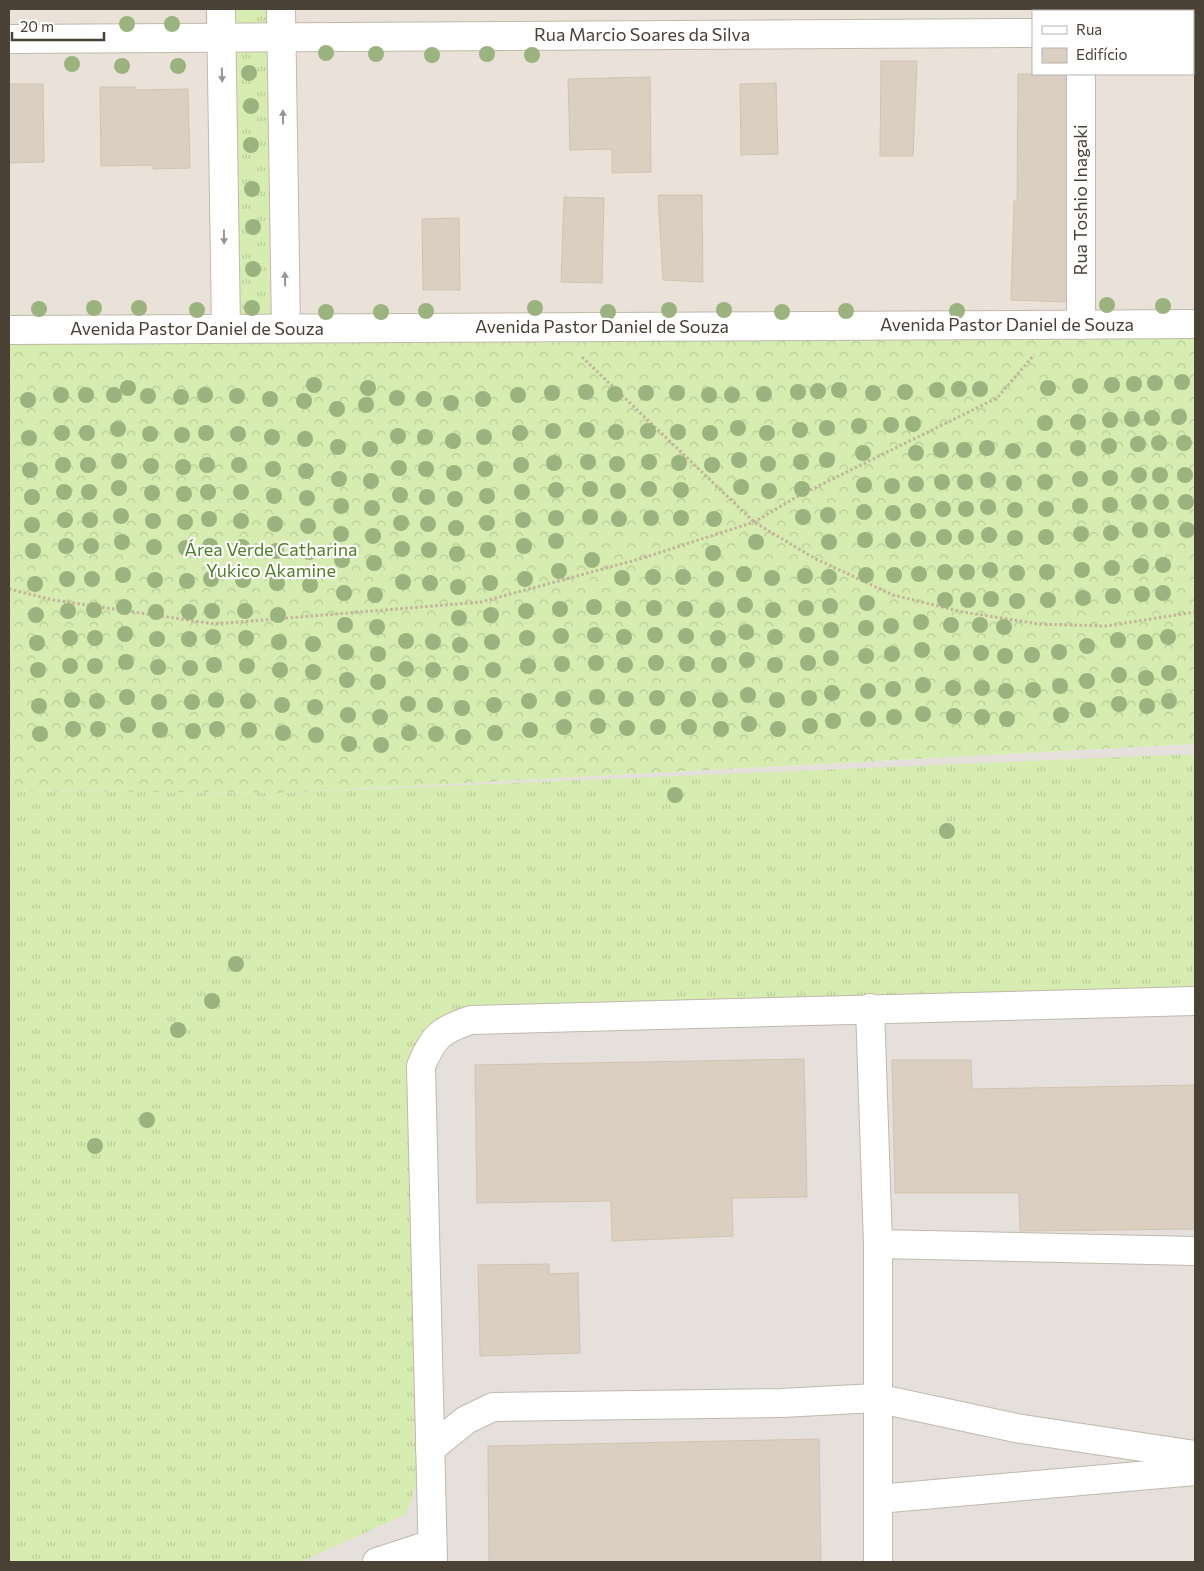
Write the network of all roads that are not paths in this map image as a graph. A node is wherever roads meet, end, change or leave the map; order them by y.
1 (221, 9) edge
2 (281, 9) edge
3 (1032, 33) edge
4 (282, 37) junction
5 (9, 38) edge
6 (222, 38) junction
7 (1081, 75) edge
8 (1195, 324) edge
9 (1070, 325) junction
10 (226, 328) junction
11 (286, 328) junction
12 (9, 330) edge
13 (1195, 1001) edge
14 (870, 1008) junction
15 (878, 1244) junction
16 (1195, 1251) edge
17 (876, 1398) junction
18 (430, 1448) junction
19 (1195, 1455) edge
20 (1195, 1471) edge
21 (878, 1499) junction
22 (432, 1553) edge
23 (377, 1562) edge
24 (878, 1562) edge

1 - 6 street
2 - 4 street
3 - 4 street, Rua Marcio Soares da Silva
4 - 6 street, Rua Marcio Soares da Silva
11 -> 4 street
5 - 6 street, Rua Marcio Soares da Silva
6 -> 10 street
7 - 9 street, Rua Toshio Inagaki
8 - 9 street, Avenida Pastor Daniel de Souza
9 - 11 street, Avenida Pastor Daniel de Souza
10 - 11 street, Avenida Pastor Daniel de Souza
10 - 12 street, Avenida Pastor Daniel de Souza
13 - 14 street
14 - 15 street
14 - 18 street
15 - 16 street
15 - 17 street
17 - 18 street
17 - 19 street
17 - 21 street
18 - 22 street
20 - 21 street
21 - 24 street
22 - 23 street

